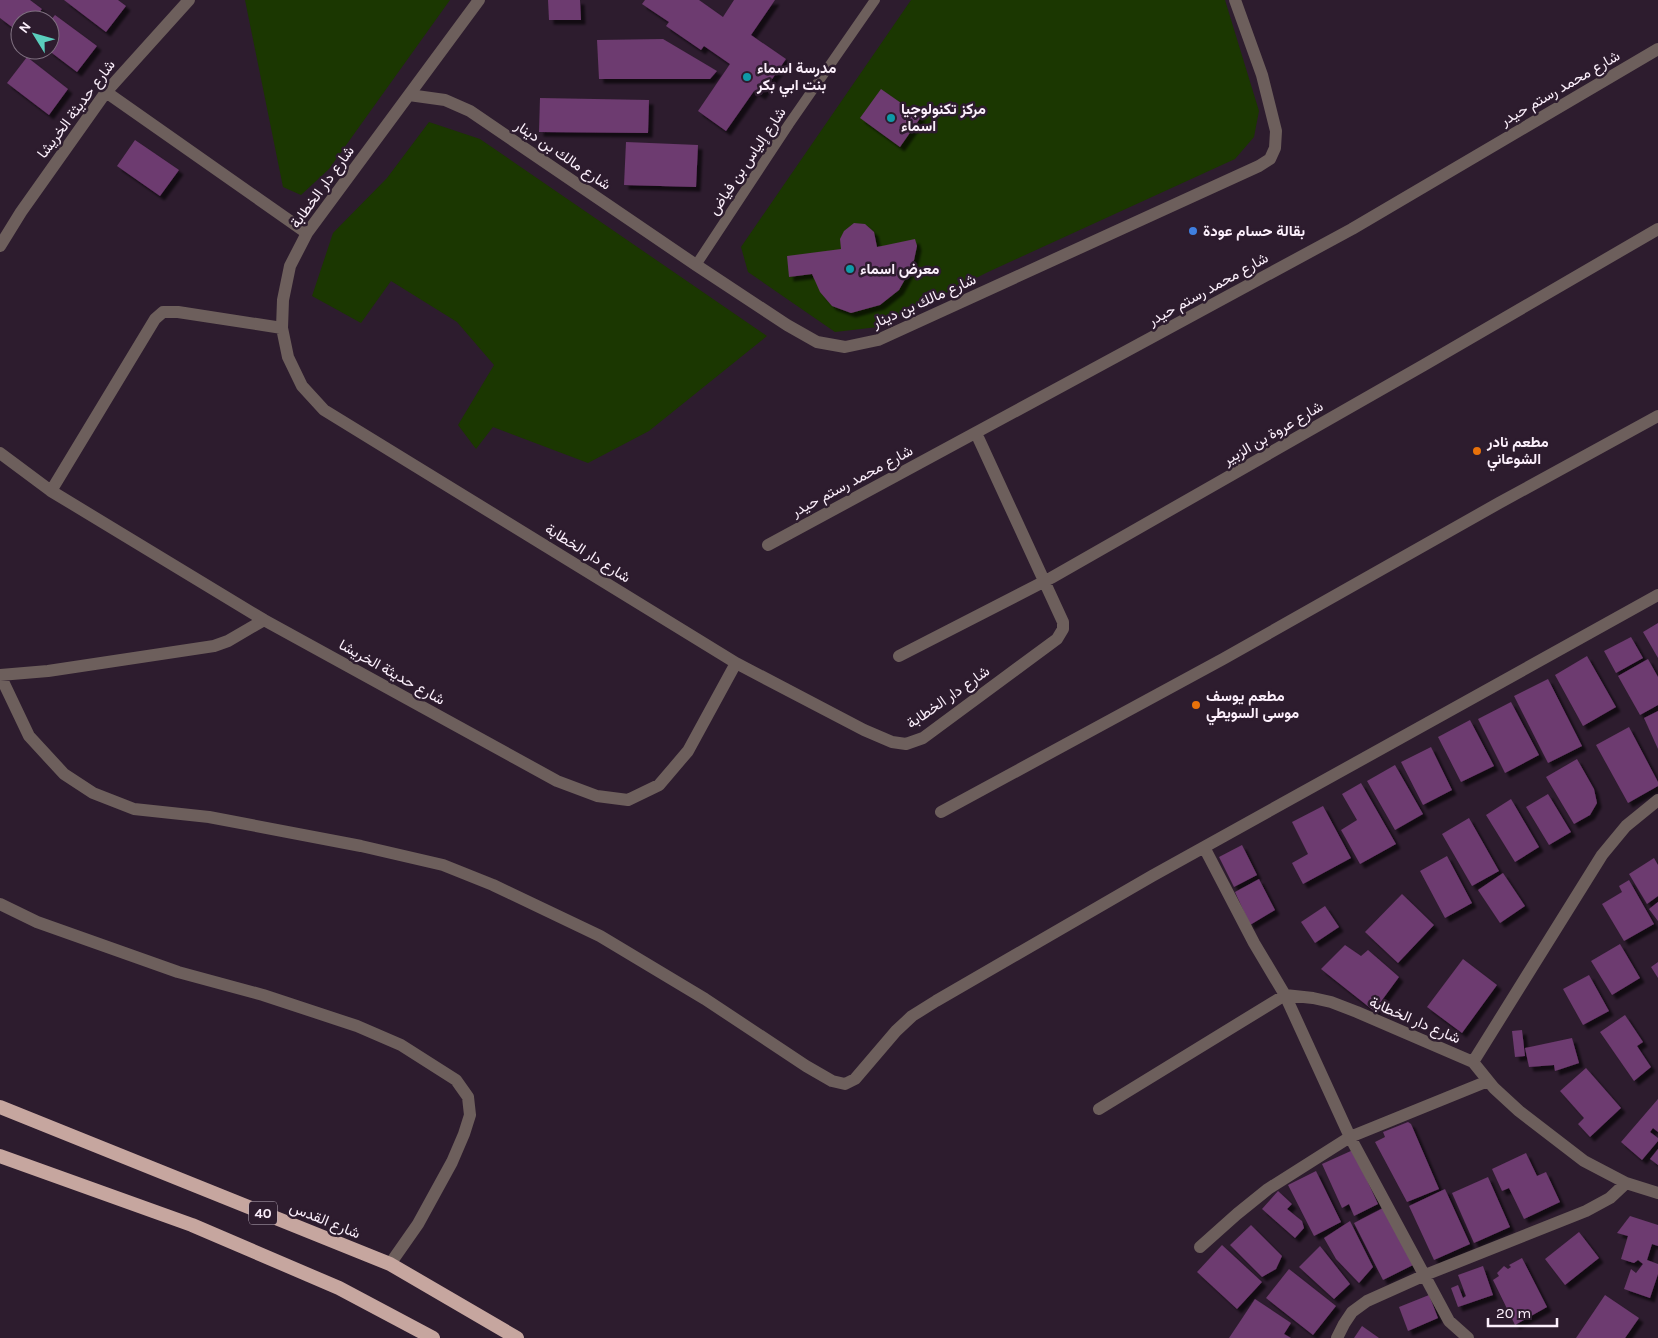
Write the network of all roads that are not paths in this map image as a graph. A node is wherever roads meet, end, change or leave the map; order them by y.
1 (189, 0) edge
2 (479, 0) edge
3 (875, 0) edge
4 (1238, 1) edge
5 (1658, 49) edge
6 (106, 92) junction
7 (409, 95) junction
8 (1658, 229) edge
9 (307, 233) junction
10 (0, 246) edge
11 (696, 265) junction
12 (282, 328) junction
13 (1658, 416) edge
14 (976, 433) junction
15 (0, 453) edge
16 (51, 491) junction
17 (768, 545) dead end
18 (1044, 582) junction
19 (1658, 596) edge
20 (264, 620) junction
21 (899, 656) dead end
22 (736, 663) junction
23 (0, 675) edge
24 (1658, 800) edge
25 (941, 812) dead end
26 (1204, 847) junction
27 (0, 904) edge
28 (1285, 995) junction
29 (1473, 1062) junction
30 (1488, 1080) junction
31 (0, 1107) edge
32 (1098, 1109) dead end
33 (1350, 1137) junction
34 (0, 1156) edge
35 (1626, 1183) junction
36 (1658, 1192) edge
37 (1200, 1247) dead end
38 (390, 1264) junction
39 (1425, 1275) junction
40 (433, 1338) edge
41 (517, 1338) edge
42 (1336, 1338) edge
43 (1468, 1338) edge

1 - 6 street, شارع حديثة الخريشا
2 - 7 street, شارع دار الخطابة
3 - 11 lane, شارع إلياس بن فياض
4 - 11 street, شارع مالك بن دينار
5 - 14 street, شارع محمد رستم حيدر
6 - 9 street
6 - 10 street, شارع حديثة الخريشا
7 - 9 street, شارع دار الخطابة
7 - 11 street, شارع مالك بن دينار
8 - 18 street, شارع عروة بن الزبير
9 - 12 street, شارع دار الخطابة
12 - 16 street
12 - 22 street, شارع دار الخطابة
13 - 25 street
14 - 17 street, شارع محمد رستم حيدر
14 - 18 street, شارع دار الخطابة
15 - 16 street, شارع حديثة الخريشا
16 - 20 street, شارع حديثة الخريشا
18 - 21 street, شارع عروة بن الزبير
18 - 22 street, شارع دار الخطابة
19 - 26 street
20 - 22 street, شارع حديثة الخريشا
20 - 23 street
23 - 26 street
24 - 29 street
26 - 28 street
27 - 38 street
28 - 29 street, شارع دار الخطابة
28 - 32 street
28 - 33 street
29 - 30 street, شارع دار الخطابة
30 - 33 street
30 - 35 street, شارع دار الخطابة
31 - 38 highway, شارع القدس / 40
33 - 37 street
33 - 39 street
34 - 40 highway
35 - 36 street, شارع دار الخطابة
35 - 39 street
38 - 41 highway, شارع القدس / 40
39 - 42 street
39 - 43 street

